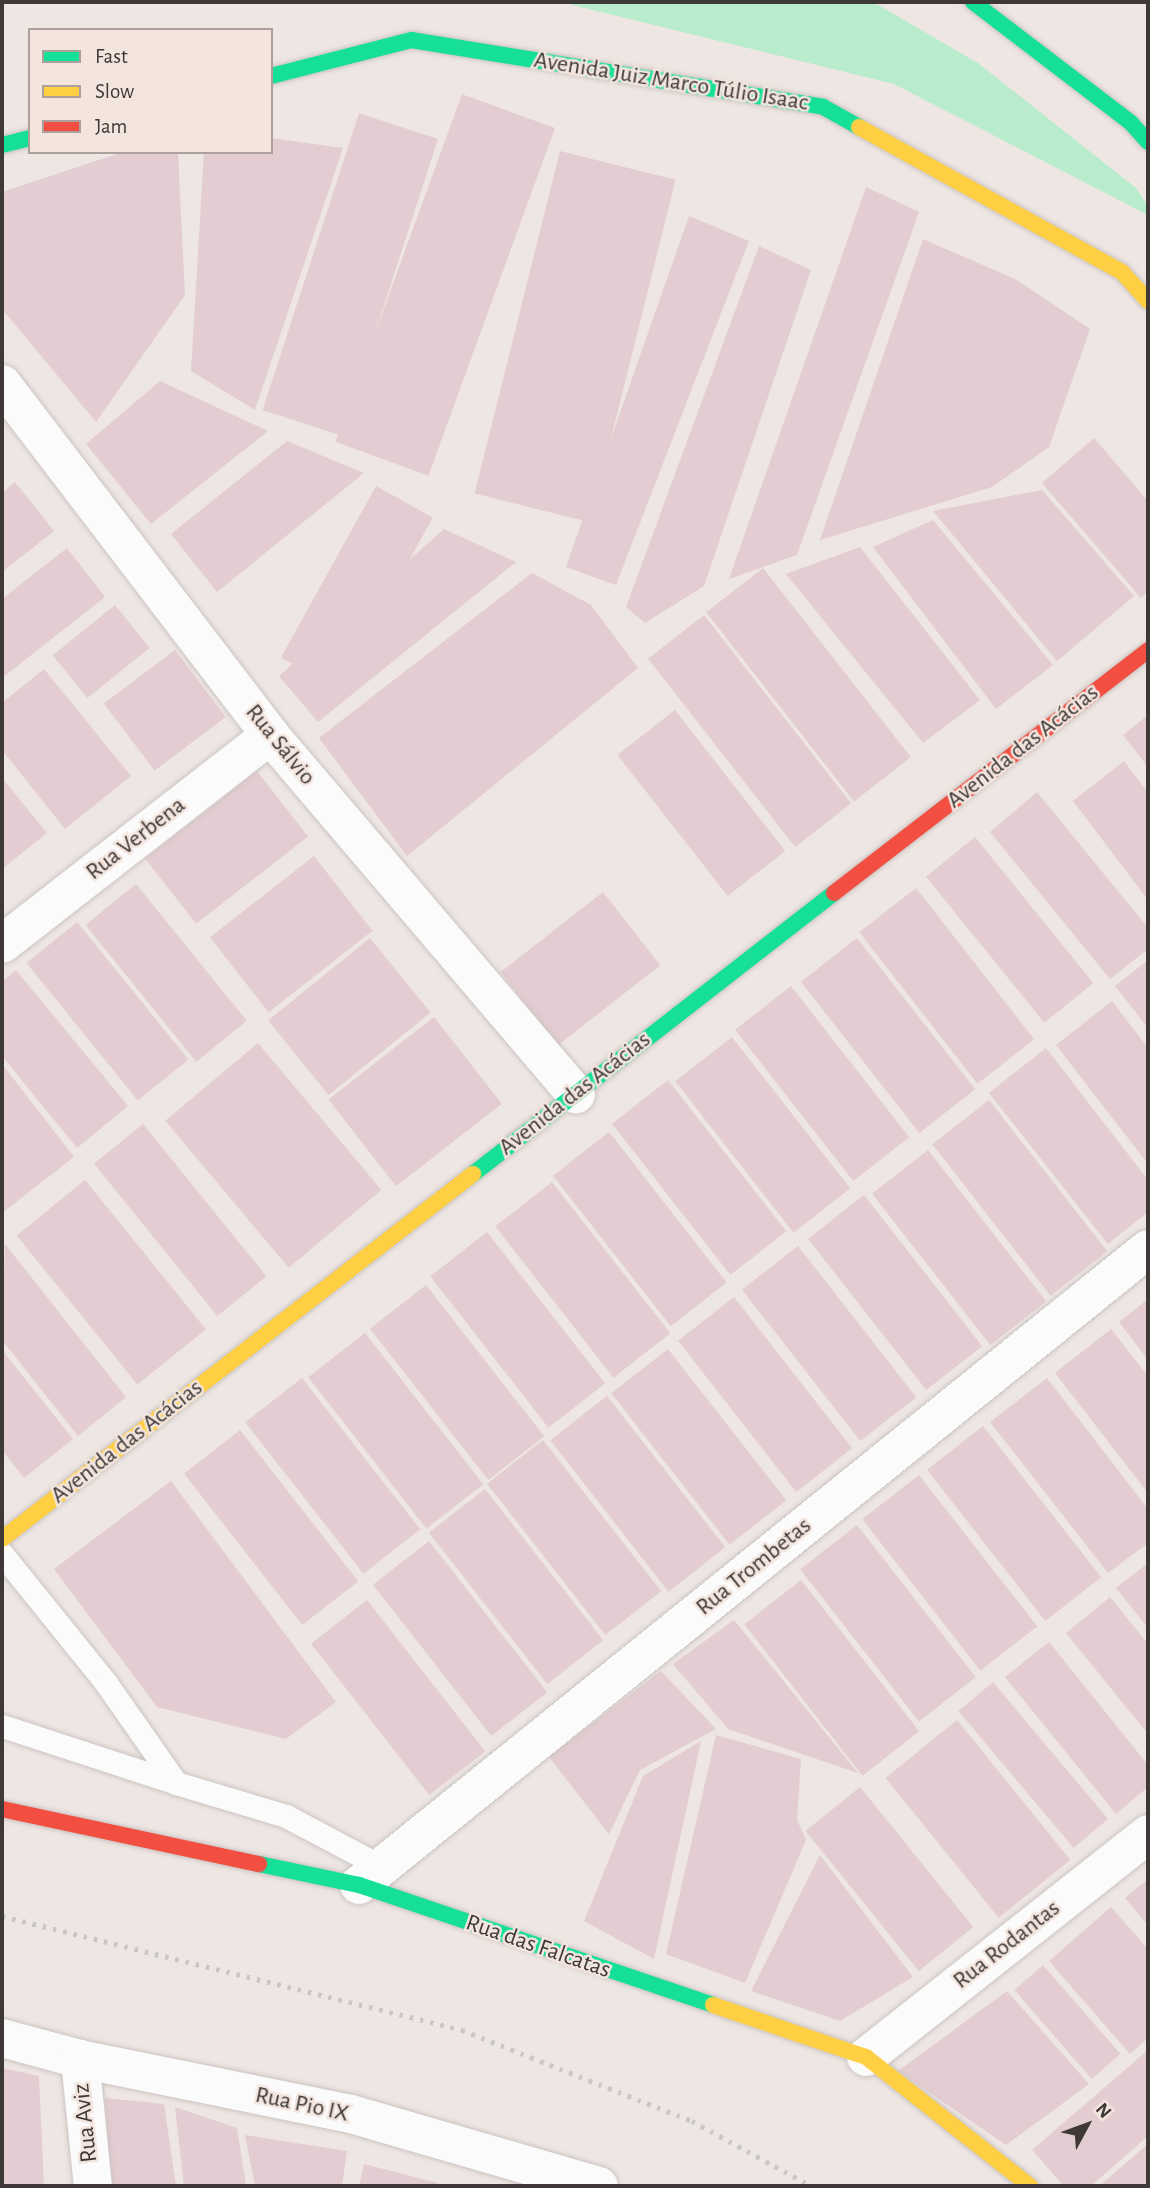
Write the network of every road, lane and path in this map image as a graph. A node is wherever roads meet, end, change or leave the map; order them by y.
1 (972, 2) edge
2 (273, 75) edge
3 (28, 138) edge
4 (1148, 142) edge
5 (2, 145) edge
6 (1148, 301) edge
7 (2, 384) edge
8 (1148, 650) edge
9 (270, 735) junction
10 (2, 944) edge
11 (576, 1094) junction
12 (1148, 1249) edge
13 (2, 1539) edge
14 (2, 1554) edge
15 (2, 1726) edge
16 (176, 1783) junction
17 (2, 1809) edge
18 (1148, 1834) edge
19 (370, 1876) junction
20 (2, 2038) edge
21 (866, 2057) junction
22 (80, 2059) junction
23 (93, 2186) edge
24 (599, 2186) edge
25 (1030, 2186) edge

1 - 4 main road
2 - 6 main road, Avenida Juiz Marco Túlio Isaac
3 - 5 main road
7 - 9 street, Rua Sálvio
8 - 11 main road, Avenida das Acácias
9 - 10 street, Rua Verbena
9 - 11 street, Rua Sálvio
11 - 13 main road, Avenida das Acácias
12 - 19 street, Rua Trombetas
14 - 16 lane
15 - 16 lane
16 - 19 lane
17 - 19 main road, Rua das Falcatas
18 - 21 street, Rua Rodantas
19 - 21 main road, Rua das Falcatas
20 - 22 street, Rua Pio IX
21 - 25 main road, Rua das Falcatas
22 - 23 street, Rua Aviz
22 - 24 street, Rua Pio IX

